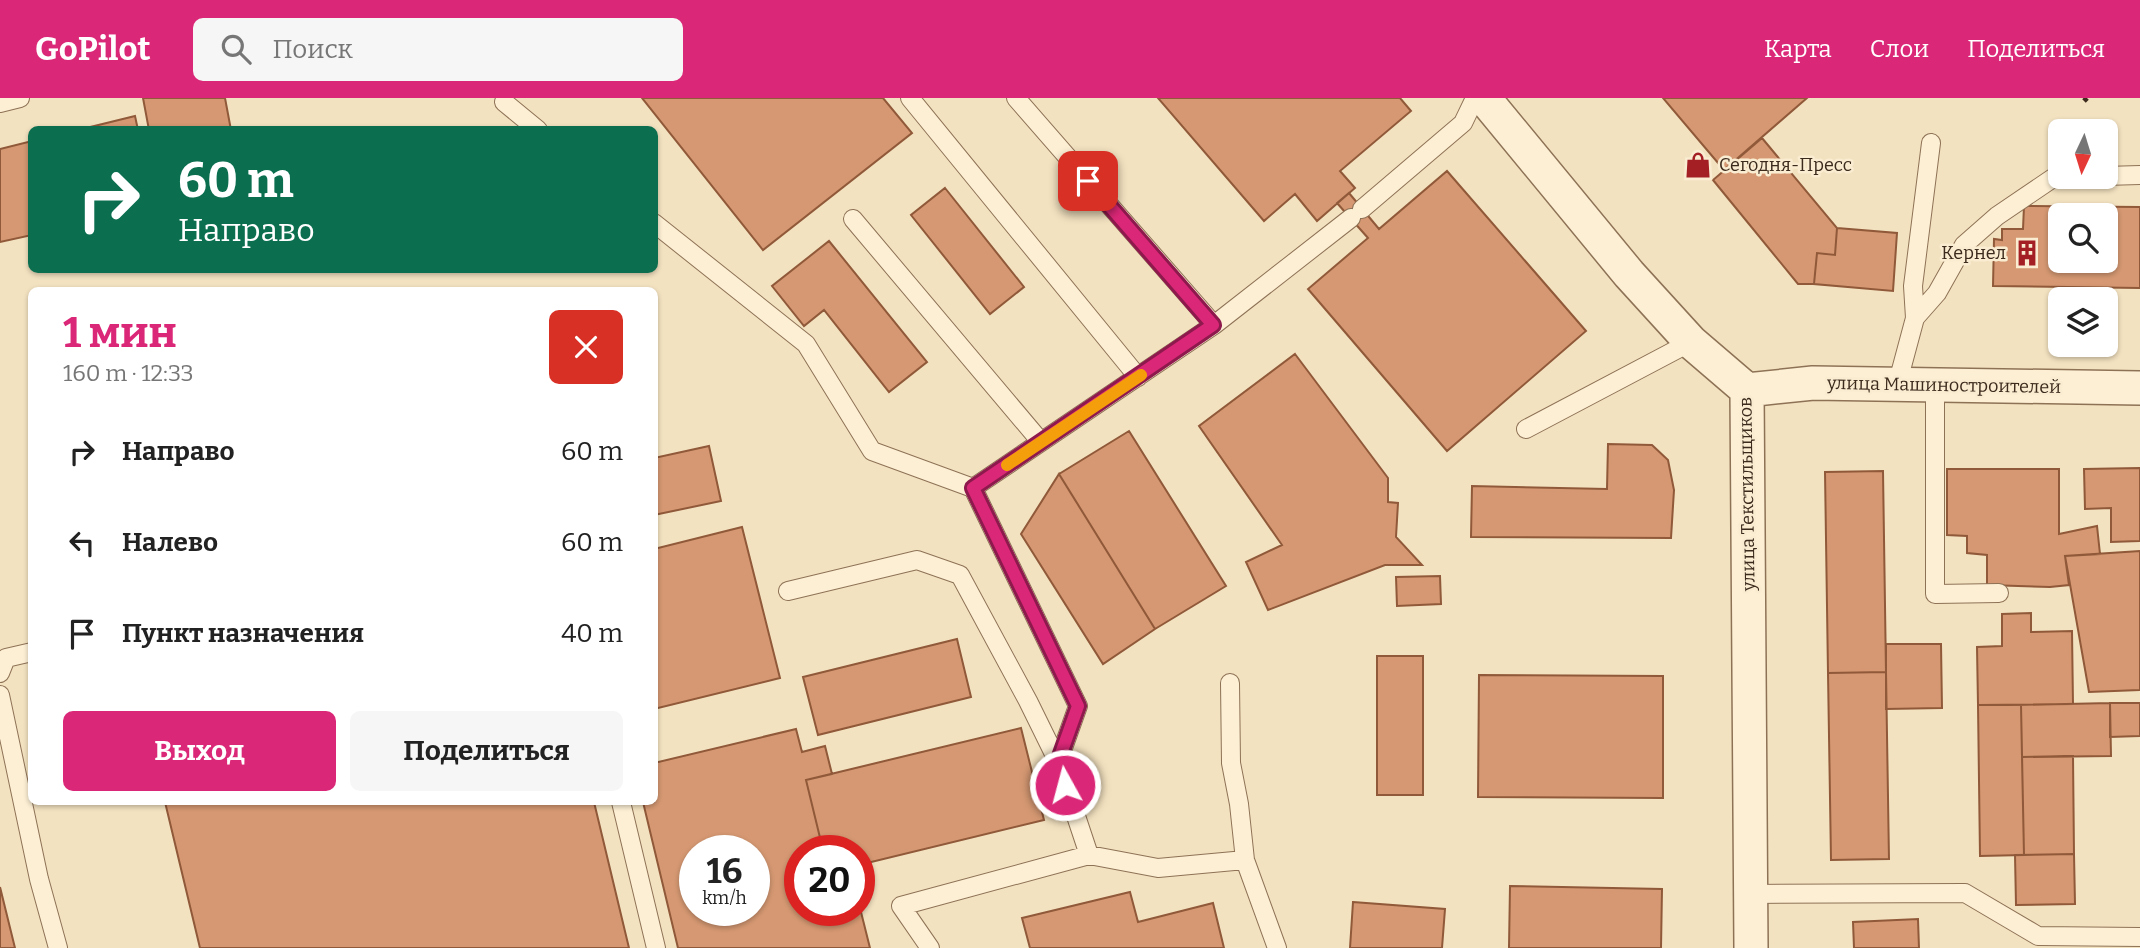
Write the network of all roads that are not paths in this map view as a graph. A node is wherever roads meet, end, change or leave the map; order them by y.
1 (20, 98) edge
2 (910, 98) edge
3 (1016, 98) edge
4 (1475, 98) edge
5 (1484, 98) edge
6 (504, 102) dead end
7 (0, 103) edge
8 (533, 126) edge
9 (1931, 143) dead end
10 (2140, 175) edge
11 (2118, 176) edge
12 (2048, 181) edge
13 (853, 219) dead end
14 (658, 226) edge
15 (1915, 318) junction
16 (1213, 325) junction
17 (1691, 342) junction
18 (1138, 377) junction
19 (1897, 385) junction
20 (1935, 386) junction
21 (2140, 388) edge
22 (1747, 390) junction
23 (1526, 429) dead end
24 (1041, 442) junction
25 (973, 488) junction
26 (788, 591) dead end
27 (1999, 593) dead end
28 (28, 653) edge
29 (0, 673) edge
30 (1230, 683) dead end
31 (0, 695) edge
32 (1058, 762) junction
33 (622, 805) edge
34 (1088, 855) junction
35 (1245, 860) junction
36 (1751, 894) junction
37 (2140, 937) edge
38 (58, 948) edge
39 (656, 948) edge
40 (930, 948) edge
41 (1277, 948) edge
42 (1751, 948) edge

1 - 7 lane
2 - 18 lane
3 - 16 lane
4 - 16 lane
5 - 17 street, улица Текстильщиков
6 - 8 lane
9 - 15 lane
10 - 11 lane
12 - 15 lane
13 - 24 lane
14 - 25 lane
15 - 19 lane
16 - 18 lane
17 - 22 street, улица Текстильщиков
17 - 23 lane
18 - 24 lane
19 - 20 street, улица Машиностроителей
19 - 22 street, улица Машиностроителей
20 - 21 street, улица Машиностроителей
20 - 27 lane
22 - 36 street, улица Текстильщиков
24 - 25 lane
25 - 32 lane
26 - 32 lane
28 - 29 lane
30 - 35 lane
31 - 38 lane
32 - 34 lane
33 - 39 lane
34 - 35 lane
34 - 40 lane
35 - 41 lane
36 - 37 lane
36 - 42 street, улица Текстильщиков

